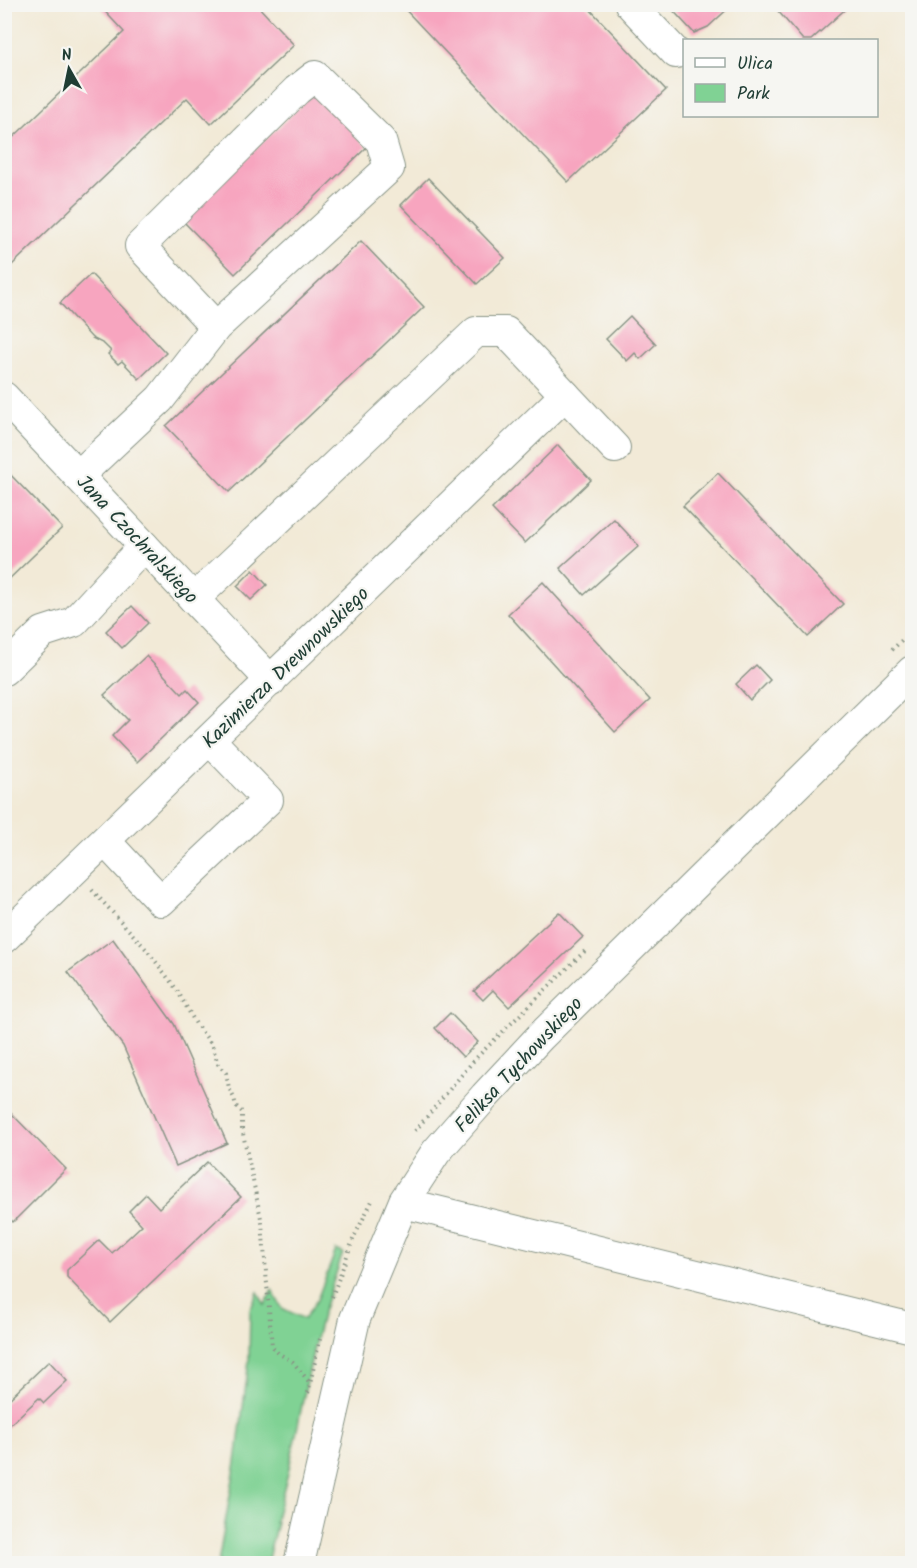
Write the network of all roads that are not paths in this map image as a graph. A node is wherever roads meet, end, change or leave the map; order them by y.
1 (630, 4) edge
2 (676, 54) dead end
3 (216, 327) junction
4 (565, 396) junction
5 (4, 397) edge
6 (615, 448) dead end
7 (78, 476) junction
8 (144, 546) junction
9 (194, 599) junction
10 (4, 670) edge
11 (912, 671) edge
12 (271, 681) junction
13 (210, 740) junction
14 (105, 841) junction
15 (4, 938) edge
16 (404, 1203) junction
17 (912, 1328) edge
18 (299, 1563) edge

1 - 2 street
3 - 3 street
3 - 7 street
4 - 6 street
4 - 9 street
4 - 12 street, Kazimierza Drewnowskiego
5 - 7 street, Jana Czochralskiego
7 - 8 street, Jana Czochralskiego
8 - 9 street, Jana Czochralskiego
8 - 10 street
9 - 12 street, Jana Czochralskiego
11 - 16 street, Feliksa Tychowskiego
12 - 13 street, Kazimierza Drewnowskiego
13 - 14 street, Kazimierza Drewnowskiego
13 - 14 street
14 - 15 street, Kazimierza Drewnowskiego
16 - 17 street
16 - 18 street, Feliksa Tychowskiego

